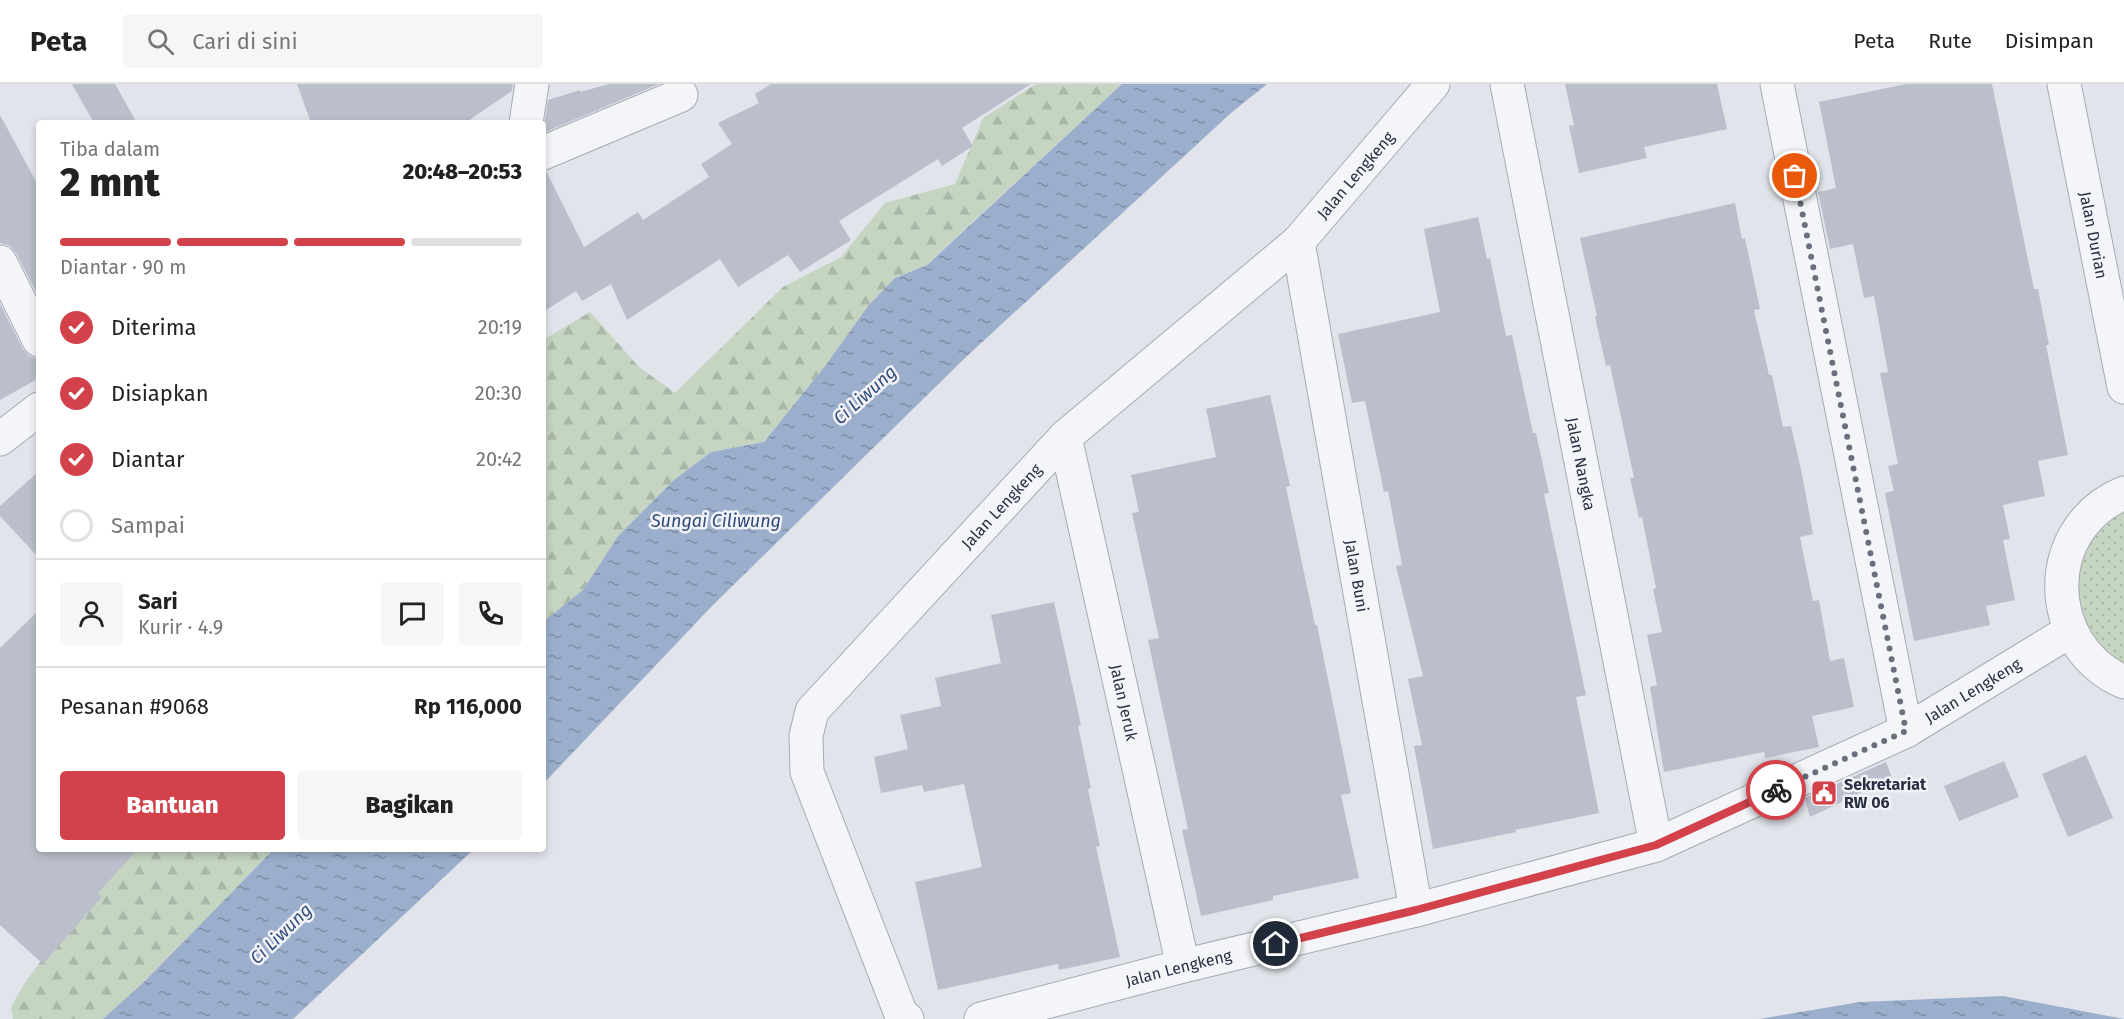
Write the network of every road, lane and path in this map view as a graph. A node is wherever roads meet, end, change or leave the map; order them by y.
1 (532, 84) edge
2 (1433, 84) edge
3 (1507, 84) edge
4 (1777, 84) edge
5 (2064, 84) edge
6 (681, 94) dead end
7 (526, 120) edge
8 (546, 152) edge
9 (1298, 242) junction
10 (0, 262) edge
11 (36, 334) edge
12 (2124, 387) edge
13 (36, 411) edge
14 (1065, 437) junction
15 (0, 439) edge
16 (2124, 493) edge
17 (2070, 631) junction
18 (2124, 682) edge
19 (1906, 731) junction
20 (1656, 845) junction
21 (1416, 910) junction
22 (1183, 966) junction
23 (907, 1019) edge
24 (981, 1019) edge

1 - 7 street
2 - 9 street, Jalan Lengkeng
3 - 20 street, Jalan Nangka
4 - 19 street
5 - 12 street, Jalan Durian
6 - 8 street
9 - 14 street, Jalan Lengkeng
9 - 21 street, Jalan Buni
10 - 11 street
13 - 15 street
14 - 22 street, Jalan Jeruk
14 - 23 street, Jalan Lengkeng
16 - 17 street
17 - 18 street
17 - 19 street, Jalan Lengkeng
19 - 20 street, Jalan Lengkeng
20 - 21 street, Jalan Lengkeng
21 - 22 street, Jalan Lengkeng
22 - 24 street, Jalan Lengkeng

